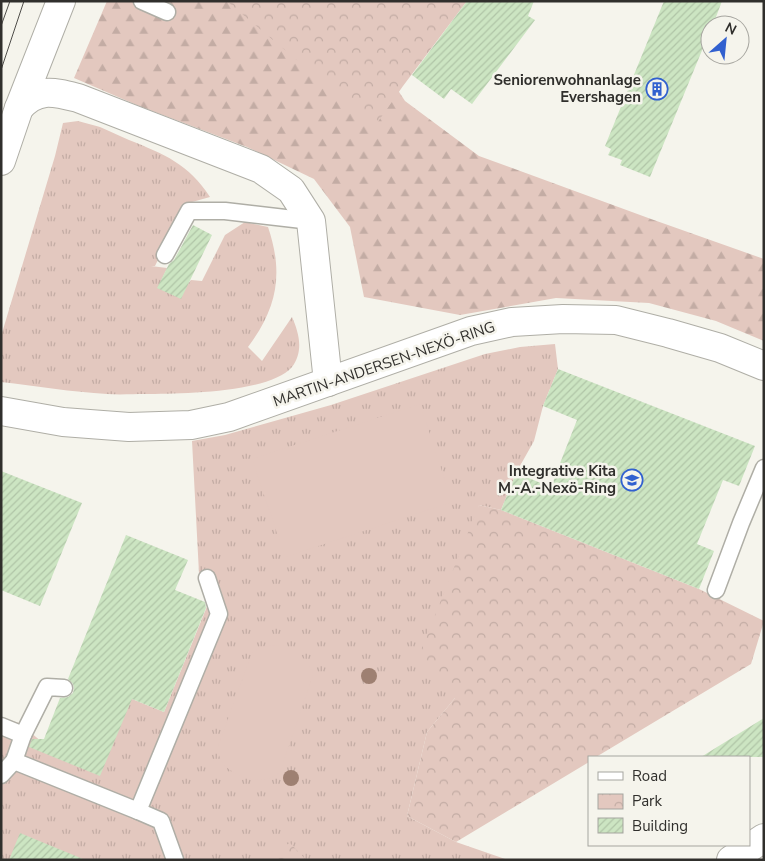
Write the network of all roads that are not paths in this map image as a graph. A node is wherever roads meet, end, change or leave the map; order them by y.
1 (61, 1) edge
2 (142, 1) edge
3 (167, 12) dead end
4 (19, 108) junction
5 (1, 161) edge
6 (311, 221) junction
7 (165, 255) dead end
8 (764, 366) edge
9 (328, 382) junction
10 (1, 411) edge
11 (764, 468) edge
12 (207, 578) dead end
13 (716, 590) dead end
14 (64, 688) dead end
15 (1, 726) edge
16 (23, 736) junction
17 (14, 761) junction
18 (1, 775) edge
19 (138, 812) junction
20 (764, 838) edge
21 (175, 860) edge
22 (731, 860) edge

1 - 4 street
2 - 3 lane
4 - 5 street
4 - 6 street
6 - 7 lane
6 - 9 street
8 - 9 street, MARTIN-ANDERSEN-NEXÖ-RING
9 - 10 street, MARTIN-ANDERSEN-NEXÖ-RING
11 - 13 lane
12 - 19 lane
14 - 16 lane
15 - 16 lane
16 - 17 lane
17 - 18 lane
17 - 19 lane
19 - 21 lane
20 - 22 street

